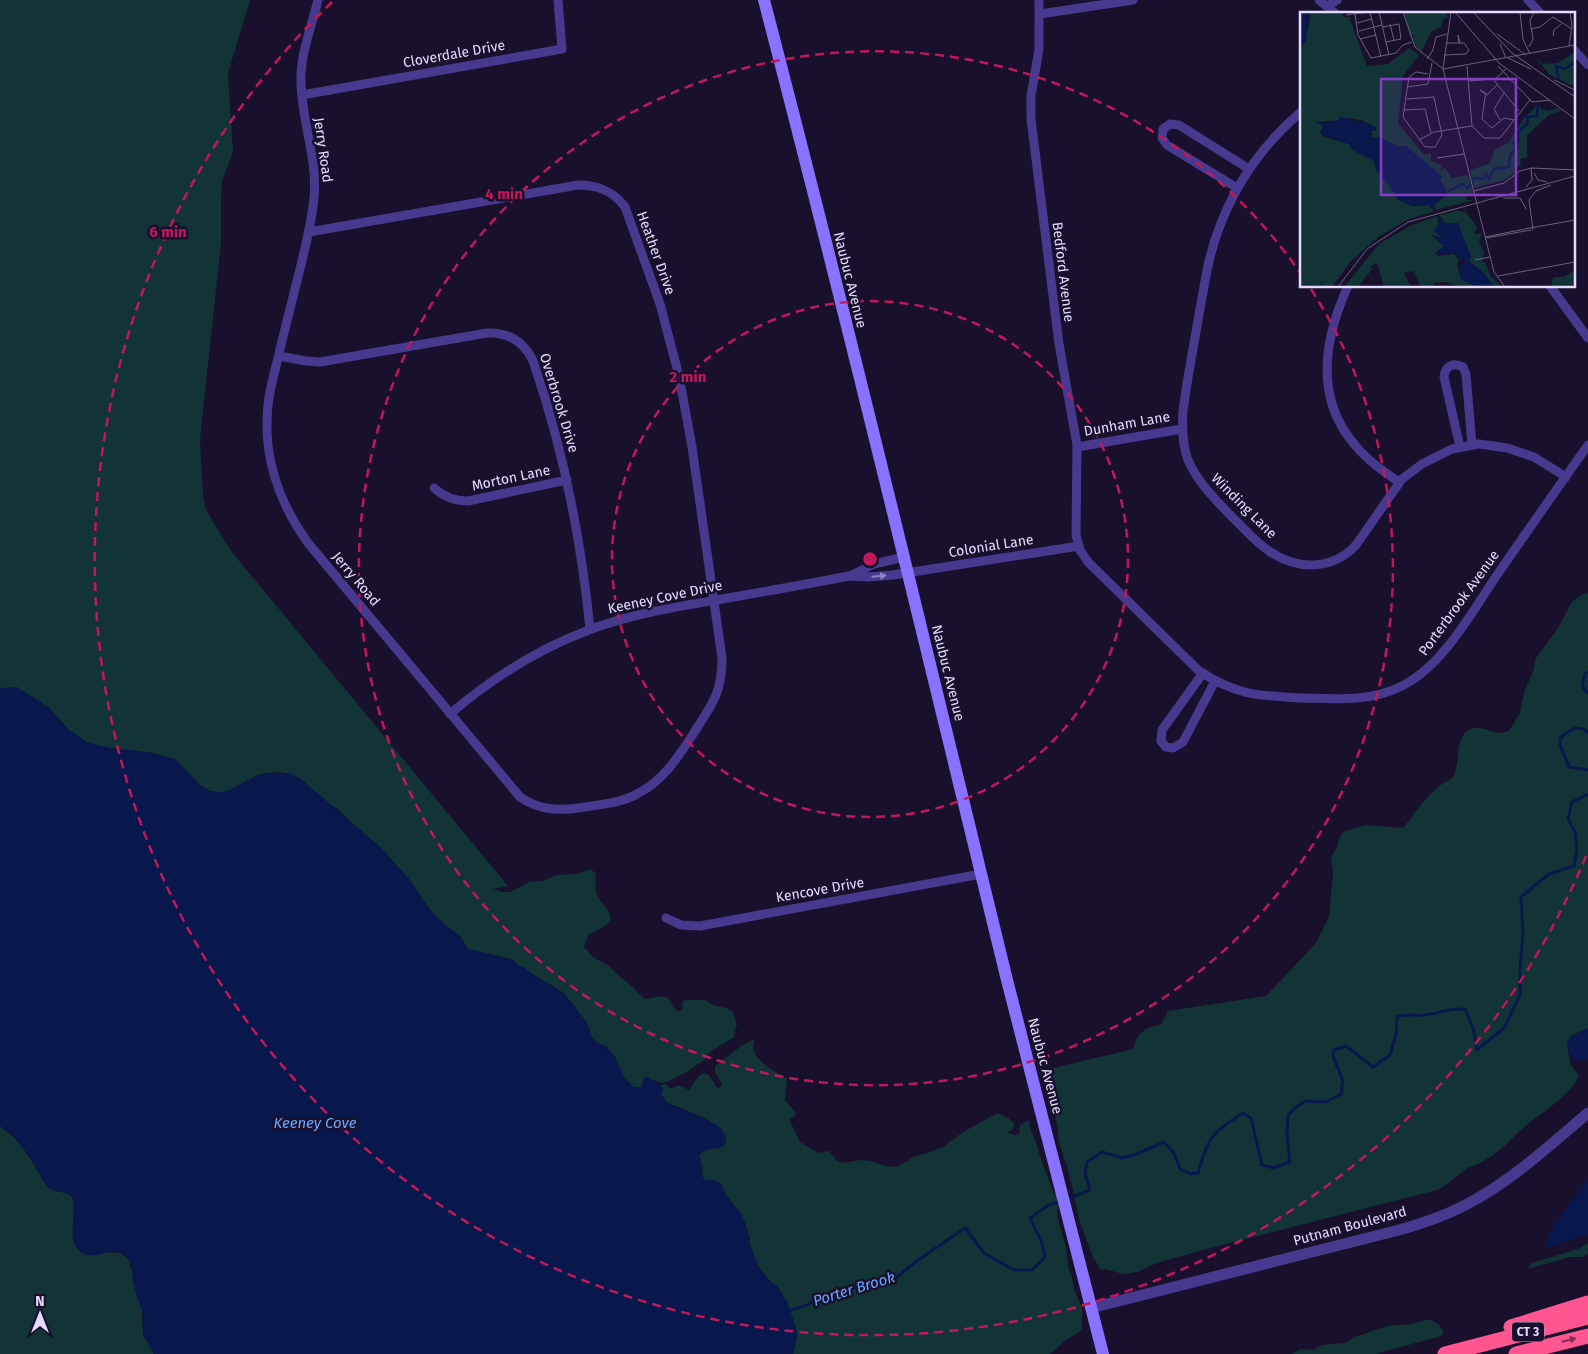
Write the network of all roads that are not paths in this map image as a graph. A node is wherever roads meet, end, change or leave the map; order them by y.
1 (318, 0) edge
2 (558, 0) edge
3 (764, 0) edge
4 (1039, 0) edge
5 (1133, 0) edge
6 (1319, 0) edge
7 (1337, 0) edge
8 (1528, 0) edge
9 (1328, 6) junction
10 (1334, 12) edge
11 (1539, 12) edge
12 (1040, 14) junction
13 (1576, 52) edge
14 (1588, 65) edge
15 (302, 95) junction
16 (1300, 113) edge
17 (1249, 169) junction
18 (1237, 188) junction
19 (309, 232) junction
20 (1347, 288) edge
21 (1551, 288) edge
22 (1588, 338) edge
23 (279, 356) junction
24 (1182, 429) junction
25 (1588, 444) edge
26 (1472, 445) junction
27 (1077, 447) junction
28 (1460, 447) junction
29 (1566, 477) junction
30 (567, 480) junction
31 (1398, 482) junction
32 (434, 488) dead end
33 (1079, 546) junction
34 (904, 557) junction
35 (908, 573) junction
36 (849, 576) junction
37 (715, 600) junction
38 (590, 629) junction
39 (1203, 674) junction
40 (1215, 681) junction
41 (450, 714) junction
42 (982, 874) junction
43 (666, 918) dead end
44 (1588, 1113) edge
45 (1588, 1303) edge
46 (1092, 1308) junction
47 (1588, 1317) edge
48 (1588, 1336) edge
49 (1468, 1348) junction
50 (1103, 1354) edge
51 (1445, 1354) edge
52 (1516, 1354) edge

1 - 15 street, Jerry Road
2 - 15 street, Cloverdale Drive
3 - 34 main road, Naubuc Avenue
4 - 12 street, Bedford Avenue
5 - 12 street
6 - 9 street
7 - 9 street
8 - 11 street
9 - 10 street
12 - 27 street, Bedford Avenue
13 - 14 street
15 - 19 street, Jerry Road
16 - 17 street, Winding Lane
17 - 18 street, Winding Lane
17 - 18 street
18 - 24 street, Winding Lane
19 - 23 street, Jerry Road
19 - 37 street, Heather Drive
20 - 31 street
21 - 22 street
23 - 30 street, Overbrook Drive
23 - 41 street, Jerry Road
24 - 27 street, Dunham Lane
24 - 31 street, Winding Lane
25 - 29 street, Porterbrook Avenue
26 - 28 street, Winding Lane
26 - 28 street
26 - 29 street, Winding Lane
27 - 33 street, Bedford Avenue
28 - 31 street, Winding Lane
29 - 40 street, Porterbrook Avenue
30 - 32 street, Morton Lane
30 - 38 street, Overbrook Drive
33 - 35 street, Colonial Lane
33 - 39 street, Porterbrook Avenue
34 - 35 main road, Naubuc Avenue
34 - 36 street, Keeney Cove Drive
36 -> 35 street, Keeney Cove Drive
35 - 42 main road, Naubuc Avenue
36 - 37 street, Keeney Cove Drive
37 - 38 street, Keeney Cove Drive
37 - 41 street, Jerry Road
38 - 41 street, Keeney Cove Drive
39 - 40 street, Porterbrook Avenue
39 - 40 street
42 - 43 street, Kencove Drive
42 - 46 main road, Naubuc Avenue
44 - 46 street, Putnam Boulevard
45 - 49 highway
46 - 50 main road, Naubuc Avenue
47 - 49 highway, CT 3
52 -> 48 highway, CT 3
49 - 51 highway, CT 3

